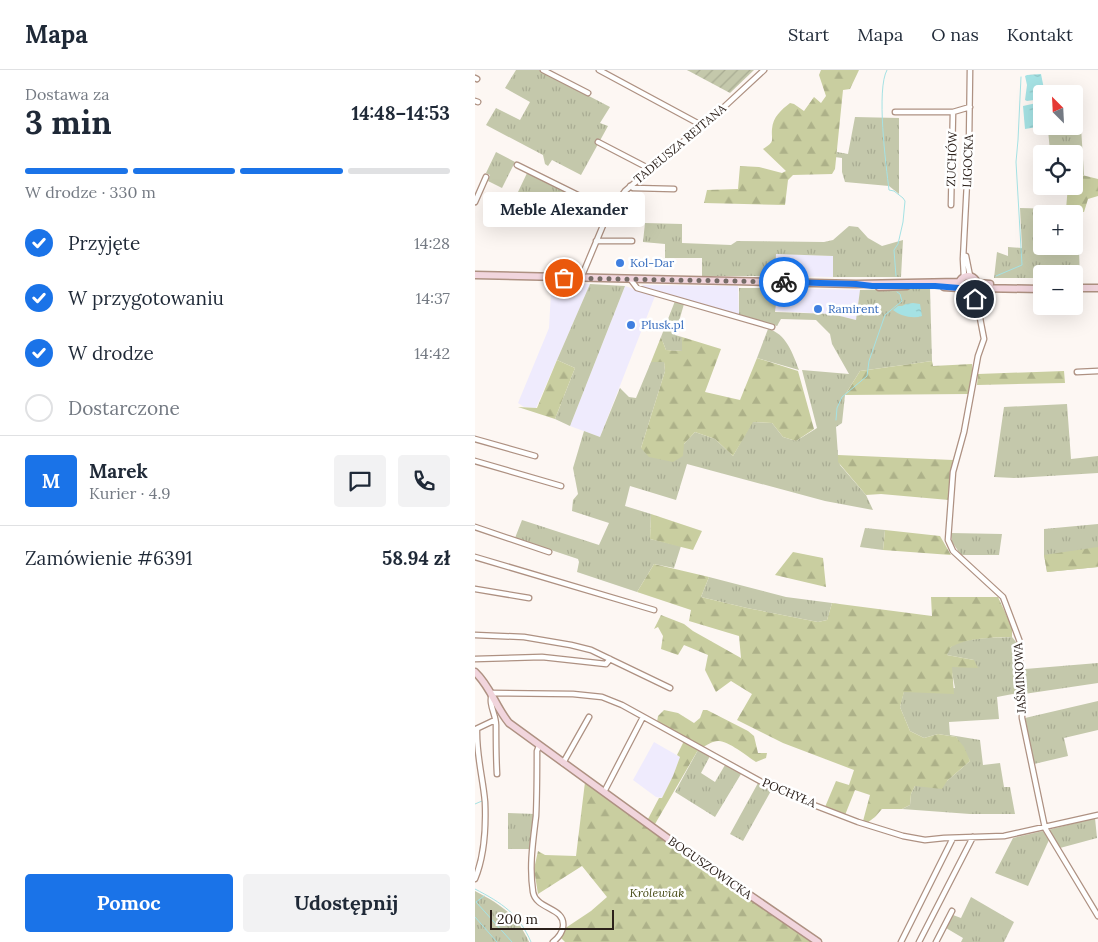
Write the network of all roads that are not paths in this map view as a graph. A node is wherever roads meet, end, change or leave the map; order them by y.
1 (543, 70) edge
2 (599, 70) edge
3 (764, 70) edge
4 (970, 70) edge
5 (588, 93) dead end
6 (970, 107) junction
7 (895, 112) dead end
8 (953, 112) junction
9 (703, 126) junction
10 (598, 142) dead end
11 (517, 165) dead end
12 (649, 169) junction
13 (486, 177) dead end
14 (630, 186) junction
15 (674, 189) dead end
16 (475, 202) edge
17 (951, 205) dead end
18 (610, 211) junction
19 (596, 241) junction
20 (632, 241) dead end
21 (475, 275) edge
22 (967, 276) junction
23 (581, 278) junction
24 (631, 280) junction
25 (959, 285) junction
26 (1033, 288) edge
27 (1083, 288) edge
28 (1098, 288) edge
29 (974, 290) junction
30 (771, 327) dead end
31 (1098, 371) edge
32 (1077, 372) dead end
33 (475, 439) edge
34 (535, 456) dead end
35 (475, 461) edge
36 (561, 486) dead end
37 (475, 527) edge
38 (549, 552) dead end
39 (475, 557) edge
40 (475, 589) edge
41 (529, 598) dead end
42 (654, 610) dead end
43 (475, 635) edge
44 (475, 659) edge
45 (610, 659) junction
46 (475, 672) edge
47 (670, 688) dead end
48 (492, 694) junction
49 (589, 717) dead end
50 (643, 717) junction
51 (495, 720) junction
52 (476, 729) edge
53 (539, 746) junction
54 (563, 762) junction
55 (497, 774) dead end
56 (603, 792) junction
57 (1098, 814) edge
58 (1045, 828) junction
59 (973, 837) junction
60 (953, 838) junction
61 (475, 879) edge
62 (952, 911) dead end
63 (1098, 916) edge
64 (553, 942) edge
65 (818, 942) edge
66 (901, 942) edge
67 (919, 942) edge
68 (936, 942) edge

1 - 5 street
2 - 9 street
3 - 9 street, TADEUSZA REJTANA
4 - 6 street, LIGOCKA
6 - 8 street
6 - 22 street, LIGOCKA
7 - 8 street
8 - 17 street, ZUCHÓW
9 - 12 street, TADEUSZA REJTANA
10 - 12 street
11 - 18 street
12 - 14 street, TADEUSZA REJTANA
13 - 16 street
14 - 15 street
14 - 18 street, TADEUSZA REJTANA
18 - 19 street, TADEUSZA REJTANA
19 - 20 street
19 - 23 street, TADEUSZA REJTANA
21 - 23 main road
22 - 25 main road
22 - 29 main road
23 - 24 main road
24 - 25 main road
24 - 30 street
25 - 29 main road
26 - 29 main road
27 - 28 main road
29 - 58 street, JAŚMINOWA
31 - 32 street
33 - 34 street
35 - 36 street
37 - 38 street
39 - 42 street
40 - 41 street
43 - 45 street
44 - 45 street
45 - 47 street
46 - 48 main road, BOGUSZOWICKA
48 - 50 street, POCHYŁA
48 - 51 street
48 - 53 main road, BOGUSZOWICKA
49 - 54 street
50 - 56 street
50 - 60 street, POCHYŁA
51 - 52 street
51 - 55 street
52 - 61 street
53 - 54 main road, BOGUSZOWICKA
53 - 64 street
54 - 56 main road, BOGUSZOWICKA
56 - 65 main road, BOGUSZOWICKA
57 - 58 street, POCHYŁA
58 - 59 street, POCHYŁA
58 - 63 street, JAŚMINOWA
59 - 60 street, POCHYŁA
59 - 67 street
60 - 66 street
62 - 68 street

